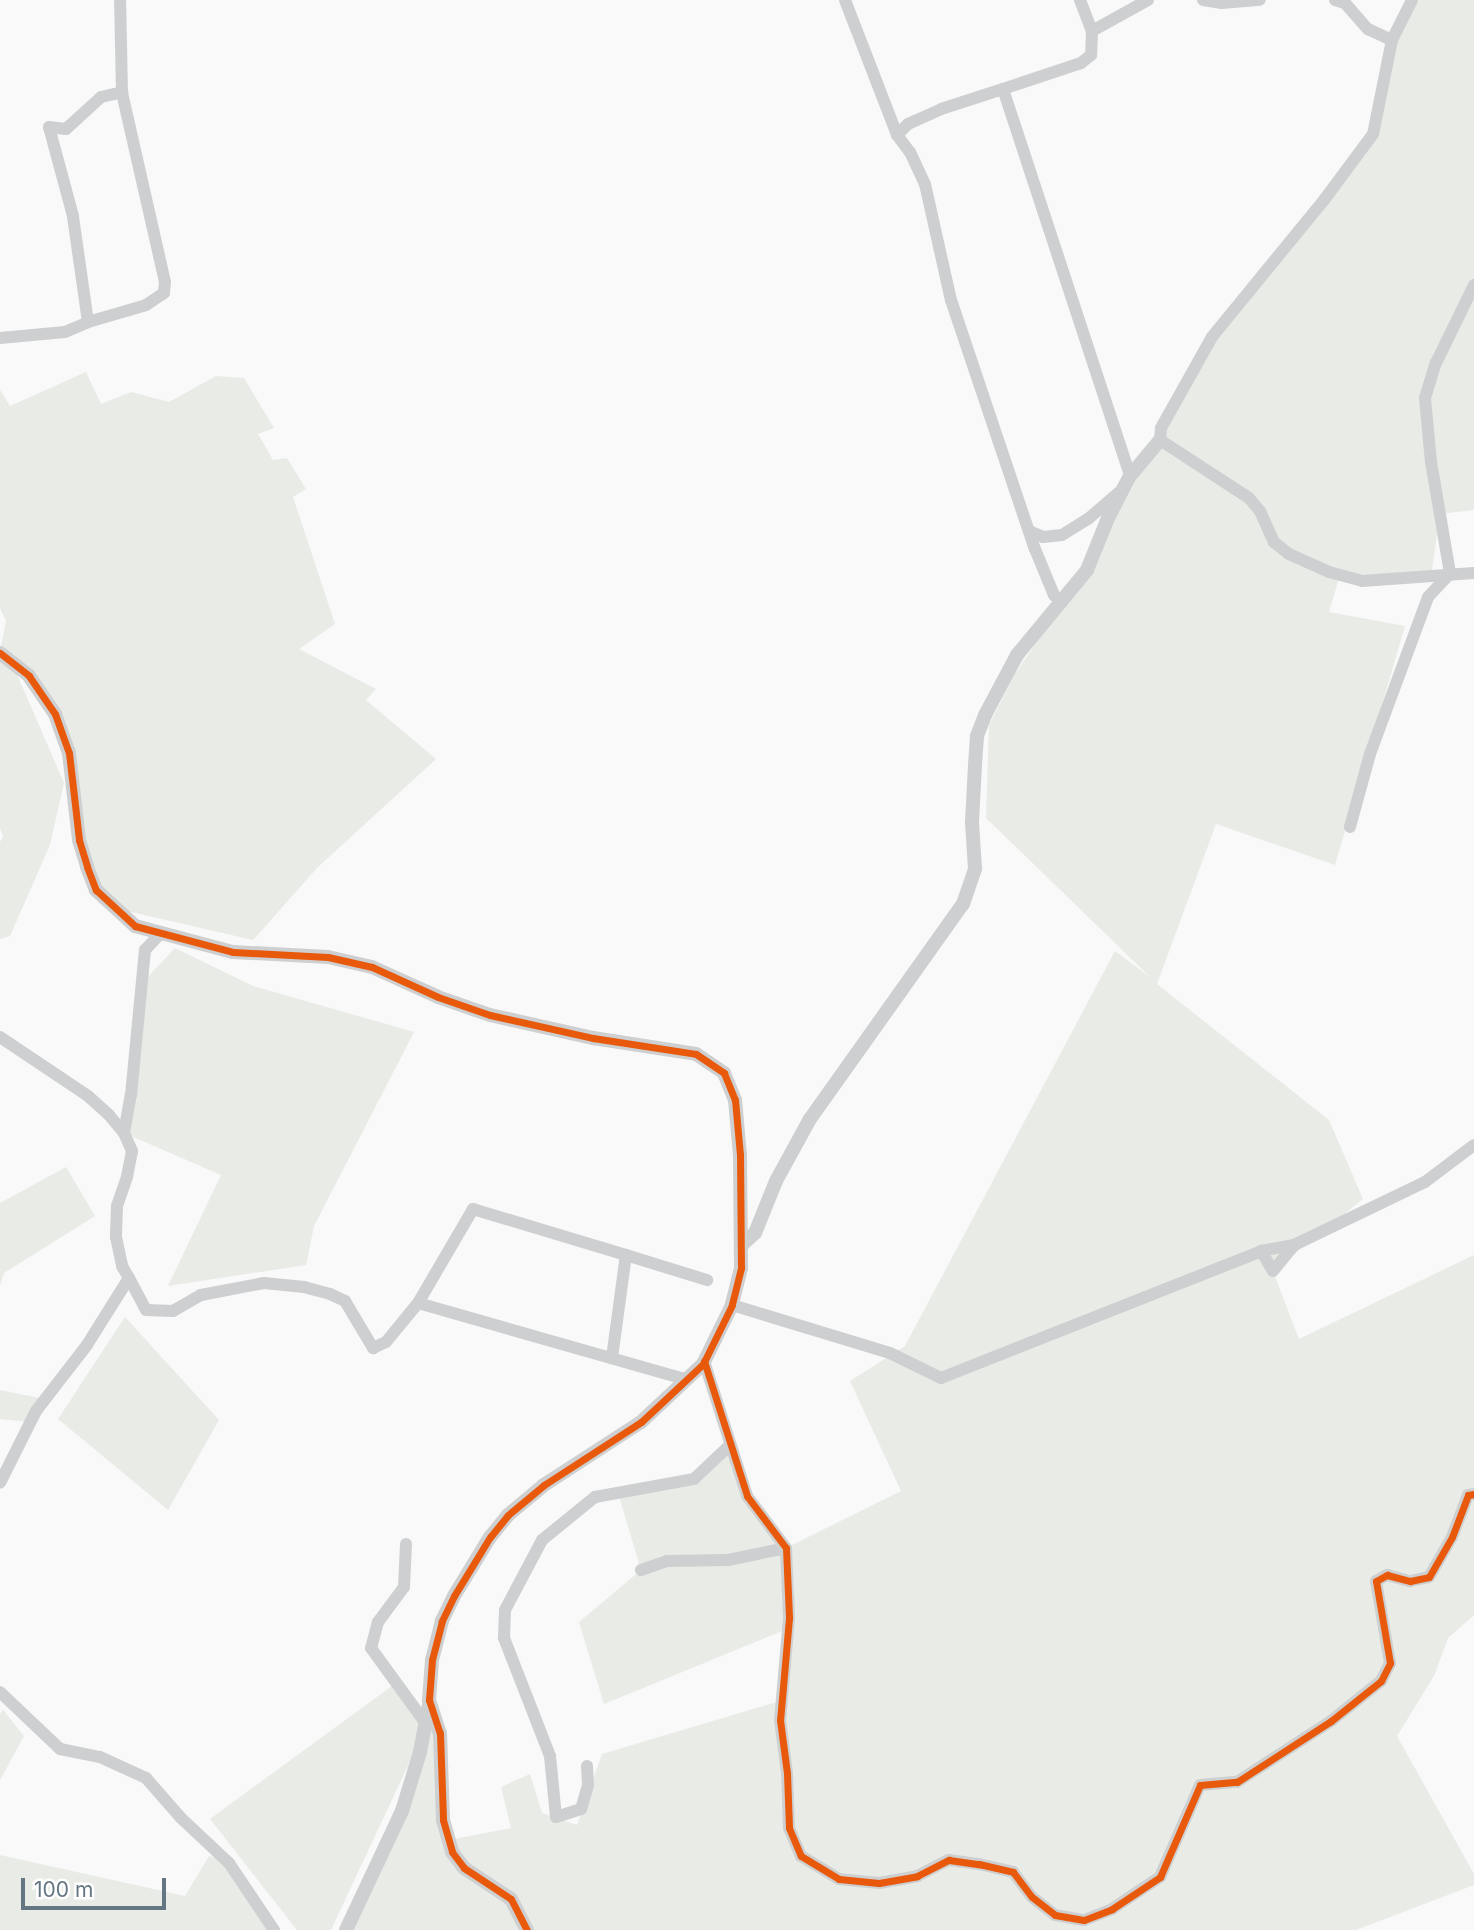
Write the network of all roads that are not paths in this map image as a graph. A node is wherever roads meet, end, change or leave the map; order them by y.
1 (120, 0) edge
2 (845, 0) edge
3 (1080, 0) edge
4 (1148, 0) edge
5 (1203, 0) edge
6 (1260, 0) edge
7 (1335, 0) edge
8 (1412, 0) edge
9 (1092, 31) junction
10 (1392, 40) junction
11 (1003, 89) junction
12 (122, 92) junction
13 (897, 135) junction
14 (1474, 285) edge
15 (88, 322) junction
16 (0, 338) edge
17 (1160, 440) junction
18 (1127, 482) junction
19 (1029, 531) junction
20 (1450, 573) junction
21 (1474, 573) edge
22 (1062, 603) junction
23 (0, 653) edge
24 (1350, 827) dead end
25 (135, 926) junction
26 (160, 934) junction
27 (145, 950) junction
28 (0, 1037) edge
29 (124, 1133) junction
30 (1474, 1145) edge
31 (742, 1245) junction
32 (1294, 1245) junction
33 (1261, 1251) junction
34 (626, 1255) junction
35 (129, 1278) junction
36 (706, 1280) dead end
37 (418, 1303) junction
38 (732, 1304) junction
39 (612, 1358) junction
40 (704, 1362) junction
41 (685, 1379) junction
42 (730, 1445) junction
43 (0, 1483) edge
44 (1474, 1494) edge
45 (406, 1544) dead end
46 (786, 1548) junction
47 (641, 1570) dead end
48 (0, 1692) edge
49 (429, 1700) junction
50 (427, 1725) junction
51 (587, 1766) dead end
52 (274, 1930) edge
53 (346, 1930) edge
54 (527, 1930) edge

1 - 12 street
2 - 13 street
3 - 9 street
4 - 9 street
5 - 6 street
7 - 10 street
8 - 10 street
9 - 11 street
10 - 17 street
11 - 13 street
11 - 18 street
12 - 15 street
12 - 15 street
13 - 19 street
14 - 20 street
15 - 16 street
17 - 18 street
17 - 20 street
18 - 19 street
18 - 22 street
19 - 22 street
20 - 21 street
20 - 24 street
22 - 31 street
23 - 25 street
25 - 26 street
25 - 27 street
26 - 27 street
26 - 31 street
27 - 29 street
28 - 29 street
29 - 35 street
30 - 32 street
31 - 38 street
32 - 33 street
32 - 33 street
33 - 38 street
34 - 36 street
34 - 37 street
34 - 39 street
35 - 37 street
35 - 43 street
37 - 39 street
38 - 40 street
39 - 41 street
40 - 41 street
40 - 42 street
41 - 49 street
42 - 46 street
42 - 51 street
44 - 46 street
45 - 50 street
46 - 47 street
48 - 52 street
49 - 50 street
49 - 54 street
50 - 53 street

